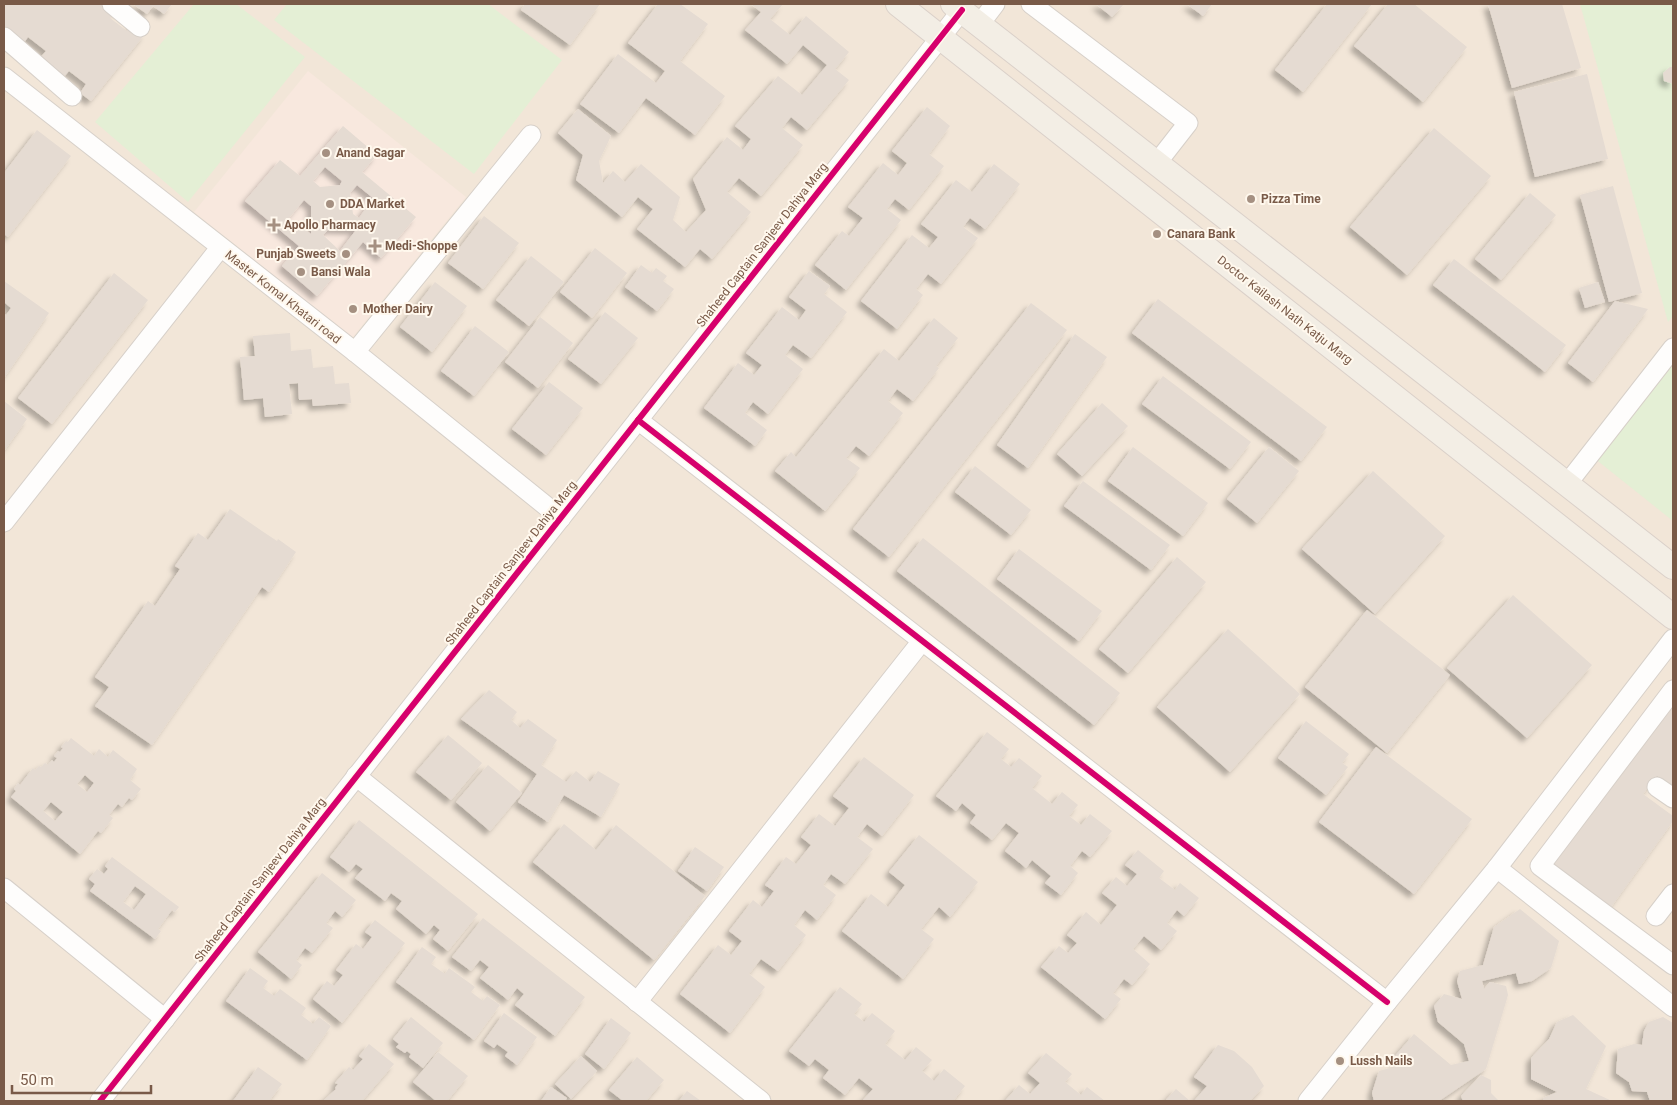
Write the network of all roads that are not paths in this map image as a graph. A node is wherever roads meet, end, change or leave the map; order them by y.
1 (112, 4) edge
2 (898, 4) edge
3 (995, 4) edge
4 (1031, 4) edge
5 (965, 13) edge
6 (140, 27) dead end
7 (4, 37) edge
8 (940, 38) junction
9 (4, 77) edge
10 (72, 96) dead end
11 (532, 135) dead end
12 (1156, 164) junction
13 (220, 248) junction
14 (1673, 348) edge
15 (355, 352) junction
16 (638, 420) junction
17 (1567, 484) junction
18 (561, 518) junction
19 (4, 522) edge
20 (1673, 567) edge
21 (1673, 617) edge
22 (1673, 639) edge
23 (922, 641) junction
24 (1673, 690) edge
25 (356, 776) junction
26 (1657, 786) dead end
27 (1673, 798) edge
28 (1497, 868) junction
29 (4, 888) edge
30 (1673, 894) edge
31 (1656, 916) dead end
32 (1673, 965) edge
33 (637, 1002) junction
34 (1387, 1002) junction
35 (1673, 1008) edge
36 (165, 1019) junction
37 (100, 1101) edge
38 (761, 1101) edge
39 (1310, 1101) edge

1 - 6 street
2 - 8 main road, Doctor Kailash Nath Katju Marg
3 - 5 street, Shaheed Captain Sanjeev Dahiya Marg
4 - 12 street
5 - 8 street, Shaheed Captain Sanjeev Dahiya Marg
5 - 12 main road
7 - 10 street
8 - 16 street, Shaheed Captain Sanjeev Dahiya Marg
8 - 21 main road, Doctor Kailash Nath Katju Marg
9 - 13 street, Master Komal Khatari road
11 - 15 street
12 - 17 main road
13 - 15 street, Master Komal Khatari road
13 - 19 street
14 - 17 street
15 - 18 street, Master Komal Khatari road
16 - 18 street, Shaheed Captain Sanjeev Dahiya Marg
16 - 23 street
17 - 20 main road
18 - 25 street, Shaheed Captain Sanjeev Dahiya Marg
22 - 28 street
23 - 33 street
23 - 34 street
24 - 32 street
25 - 33 street
25 - 36 street, Shaheed Captain Sanjeev Dahiya Marg
26 - 27 street
28 - 34 street
28 - 35 street
29 - 36 street
30 - 31 street
33 - 38 street
34 - 39 street
36 - 37 street, Shaheed Captain Sanjeev Dahiya Marg

